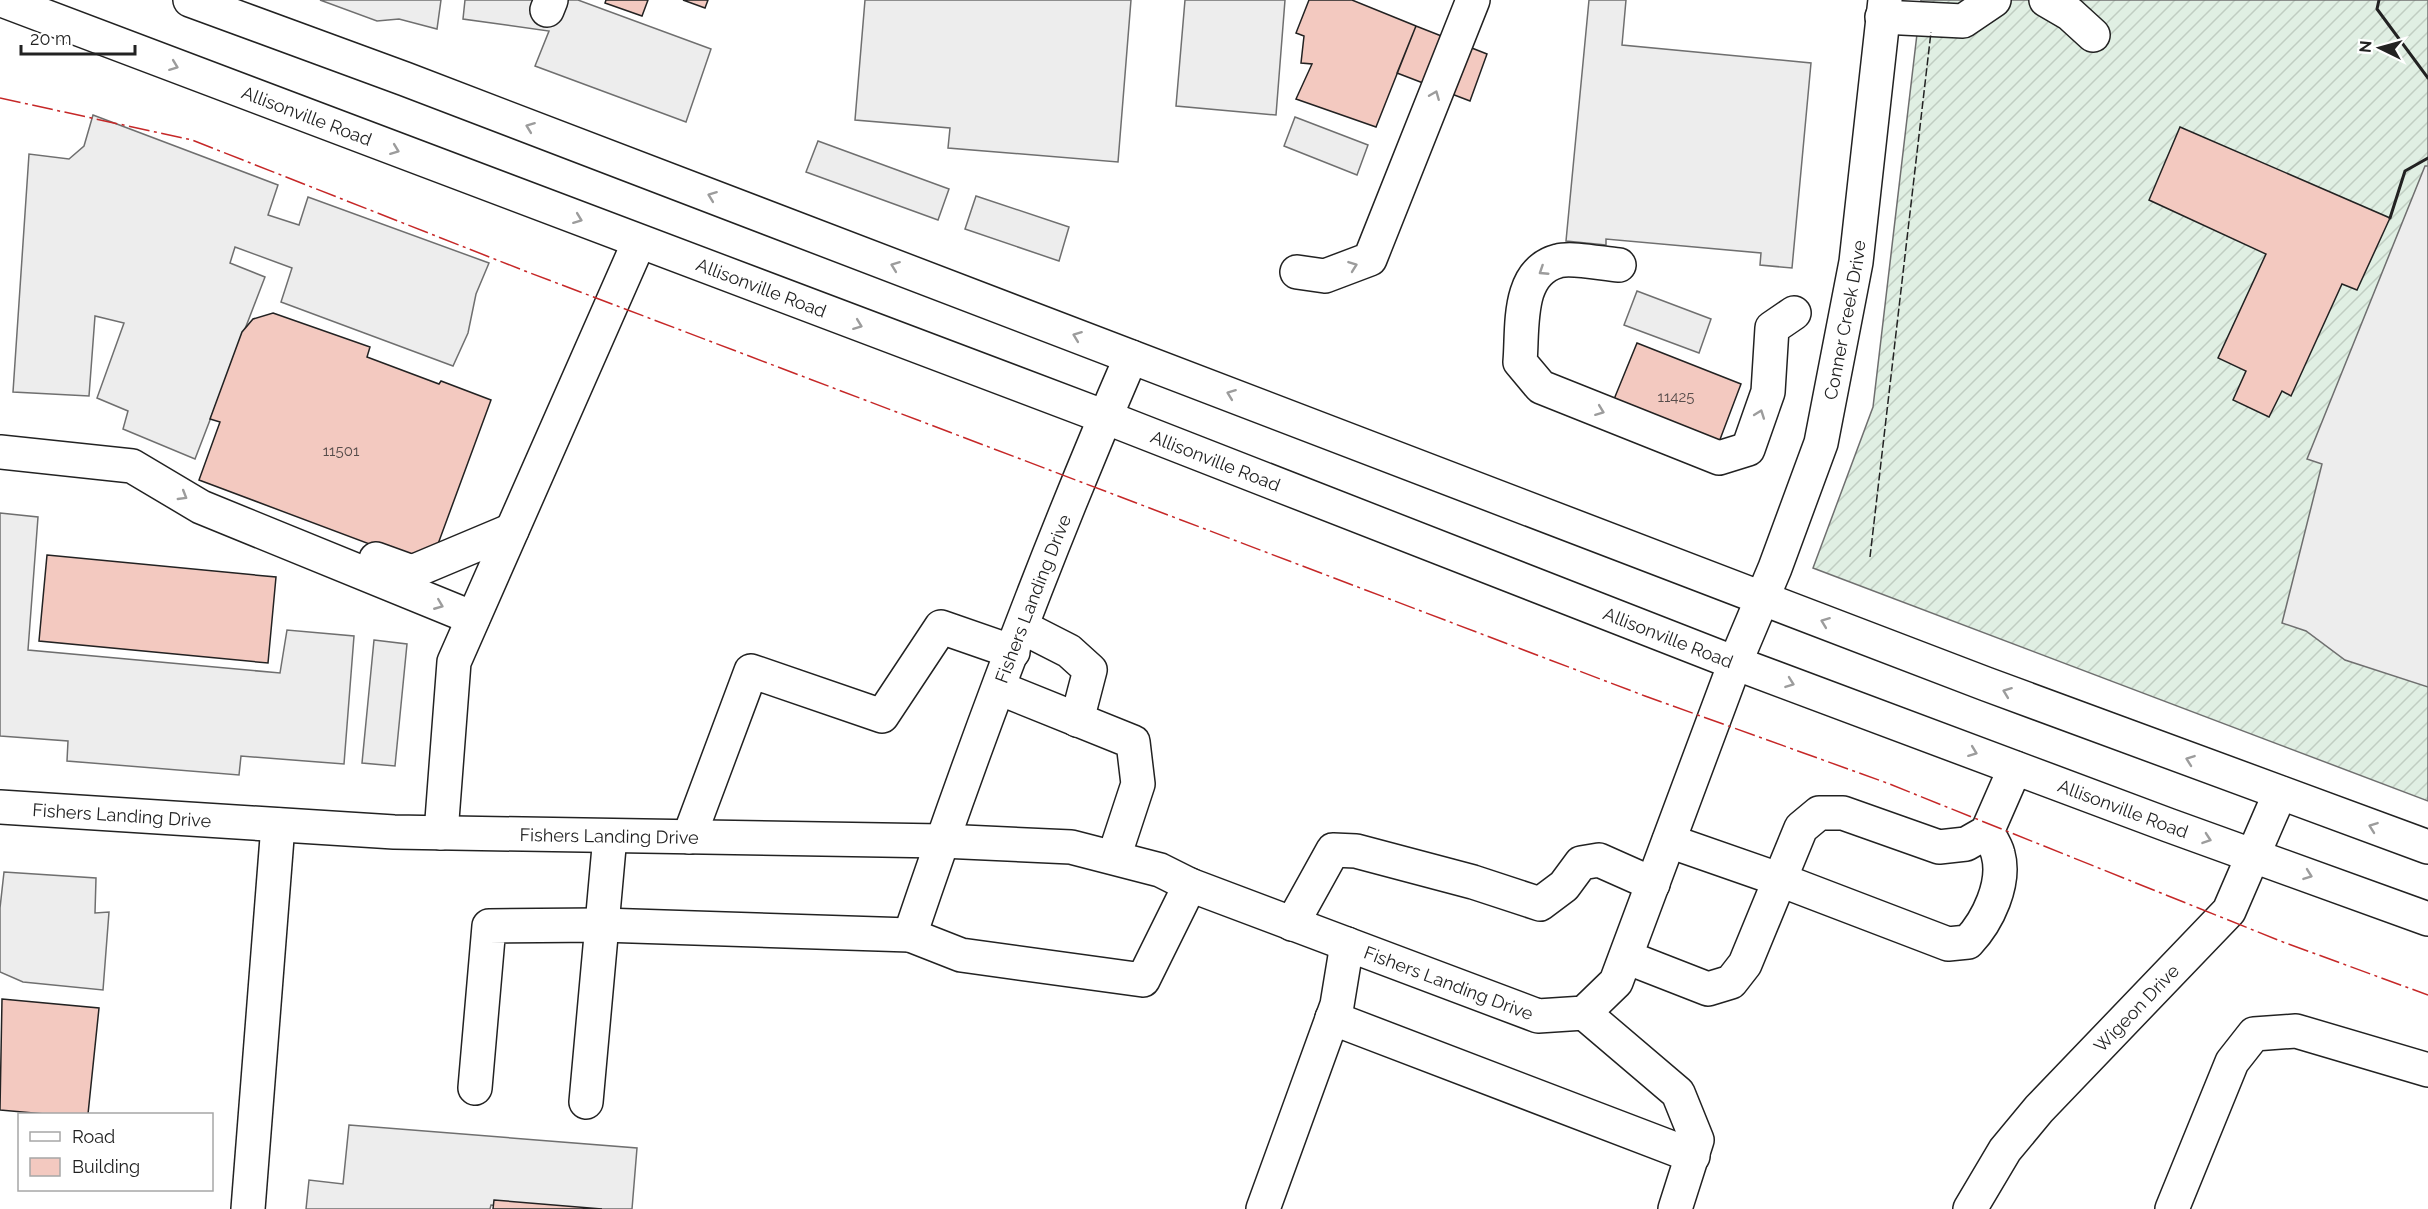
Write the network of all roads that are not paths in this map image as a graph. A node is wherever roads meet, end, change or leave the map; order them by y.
1 (2, 0) edge
2 (190, 0) edge
3 (1473, 0) edge
4 (1994, 0) edge
5 (2046, 0) edge
6 (1883, 9) edge
7 (2093, 35) dead end
8 (639, 242) junction
9 (1619, 264) dead end
10 (1296, 272) dead end
11 (1794, 313) dead end
12 (1131, 357) junction
13 (1105, 417) junction
14 (0, 452) edge
15 (512, 530) junction
16 (319, 555) junction
17 (1756, 612) junction
18 (473, 618) junction
19 (1017, 639) junction
20 (1735, 663) junction
21 (999, 688) junction
22 (1077, 720) junction
23 (2015, 768) junction
24 (2280, 793) junction
25 (0, 807) edge
26 (278, 825) junction
27 (1987, 832) junction
28 (441, 833) junction
29 (610, 836) junction
30 (689, 837) junction
31 (1669, 841) junction
32 (942, 842) junction
33 (2428, 847) edge
34 (2253, 855) junction
35 (1114, 856) junction
36 (1778, 879) junction
37 (1653, 884) junction
38 (1190, 885) junction
39 (2428, 919) edge
40 (1293, 924) junction
41 (602, 925) junction
42 (910, 936) junction
43 (1347, 944) junction
44 (1626, 957) junction
45 (1584, 1013) junction
46 (1332, 1018) junction
47 (2428, 1070) edge
48 (475, 1088) dead end
49 (586, 1102) dead end
50 (1692, 1156) junction
51 (248, 1209) edge
52 (1263, 1209) edge
53 (1675, 1209) edge
54 (1970, 1209) edge
55 (2172, 1209) edge

1 -> 8 main road, Allisonville Road
12 -> 2 main road
10 -> 3 main road
4 - 6 main road
5 - 7 main road
6 - 17 main road, Conner Creek Drive
8 -> 13 main road, Allisonville Road
8 - 15 main road
9 -> 11 main road
12 - 13 main road, Fishers Landing Drive
17 -> 12 main road
13 - 19 main road, Fishers Landing Drive
13 - 20 main road, Allisonville Road
14 -> 16 main road
15 - 16 main road
15 - 18 main road
16 -> 18 main road
17 - 20 main road
24 -> 17 main road
18 - 28 main road
19 - 21 main road, Fishers Landing Drive
19 - 22 main road
19 - 30 main road
20 -> 23 main road, Allisonville Road
20 - 31 main road
21 - 22 main road
21 - 32 main road, Fishers Landing Drive
22 - 35 main road
23 - 27 main road
23 -> 34 main road, Allisonville Road
33 -> 24 main road
24 - 34 main road, Wigeon Drive
25 - 26 main road, Fishers Landing Drive
26 - 28 main road, Fishers Landing Drive
26 - 51 main road
27 - 36 main road
27 - 36 main road
28 - 29 main road, Fishers Landing Drive
29 - 30 main road, Fishers Landing Drive
29 - 41 main road
30 - 32 main road, Fishers Landing Drive
31 - 36 main road
31 - 37 main road
32 - 35 main road, Fishers Landing Drive
32 - 42 main road
34 -> 39 main road, Allisonville Road
34 - 54 main road, Wigeon Drive
35 - 38 main road, Fishers Landing Drive
36 - 44 main road
37 - 40 main road
37 - 44 main road
38 - 40 main road, Fishers Landing Drive
38 - 42 main road
40 - 43 main road, Fishers Landing Drive
41 - 42 main road
41 - 48 main road
41 - 49 main road
43 - 45 main road, Fishers Landing Drive
43 - 46 main road
44 - 45 main road
45 - 50 main road
46 - 50 main road
46 - 52 main road
47 - 55 main road
50 - 53 main road

